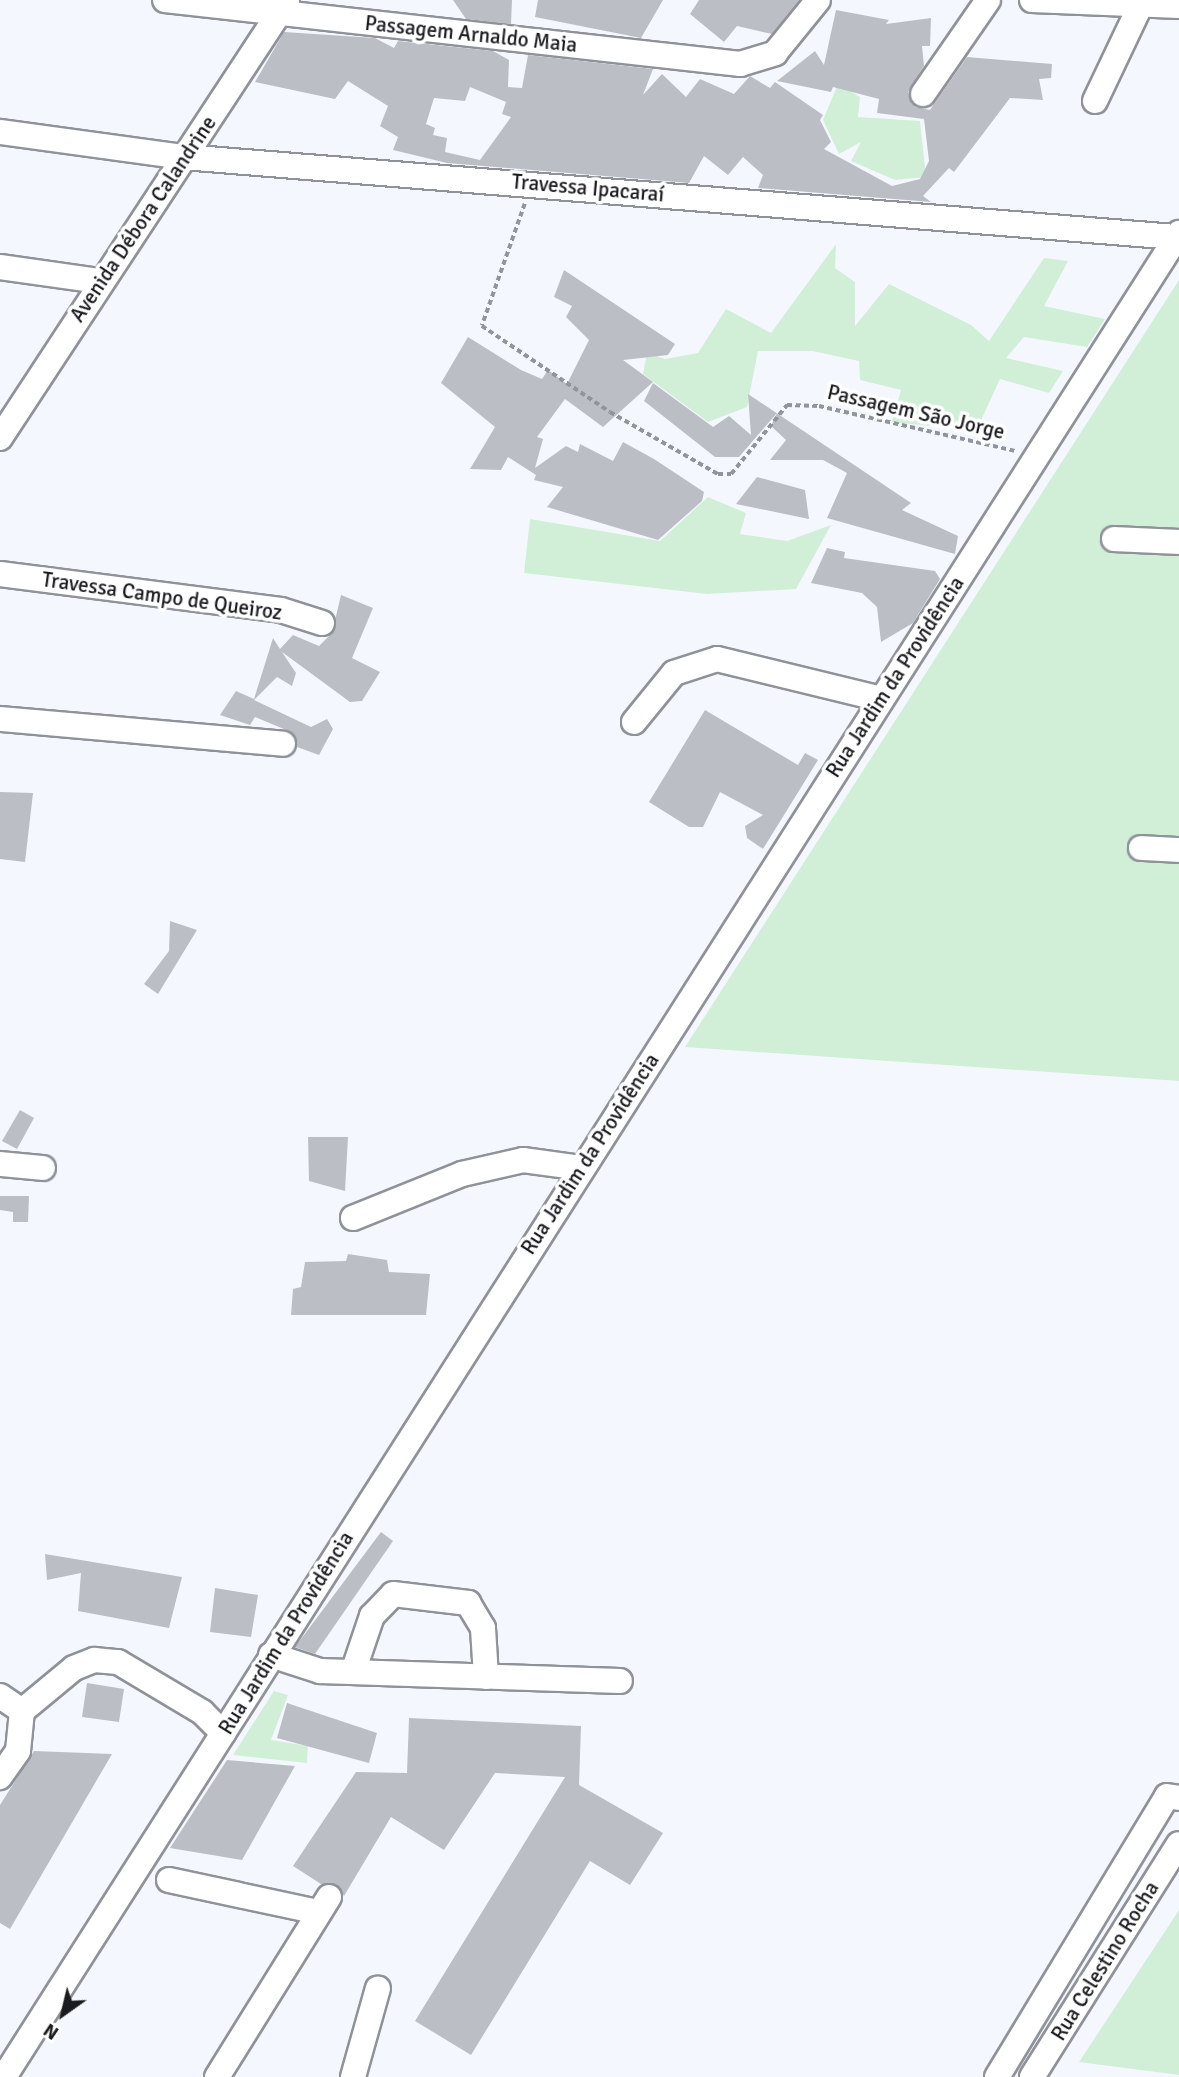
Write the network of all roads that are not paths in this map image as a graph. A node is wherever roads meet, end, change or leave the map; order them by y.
1 (165, 0) edge
2 (818, 0) edge
3 (988, 0) edge
4 (1032, 0) edge
5 (1141, 4) junction
6 (283, 6) edge
7 (1179, 6) edge
8 (923, 94) dead end
9 (1095, 101) dead end
10 (0, 132) edge
11 (183, 157) junction
12 (1178, 235) edge
13 (0, 267) edge
14 (100, 281) junction
15 (3, 429) edge
16 (1114, 539) dead end
17 (1179, 542) edge
18 (0, 574) edge
19 (322, 623) dead end
20 (881, 699) junction
21 (0, 719) edge
22 (634, 722) dead end
23 (283, 744) dead end
24 (1142, 848) dead end
25 (1179, 850) edge
26 (0, 1164) edge
27 (43, 1168) dead end
28 (582, 1168) junction
29 (353, 1218) dead end
30 (271, 1655) junction
31 (353, 1672) junction
32 (486, 1677) junction
33 (620, 1681) dead end
34 (0, 1696) edge
35 (22, 1711) junction
36 (223, 1733) junction
37 (0, 1777) edge
38 (1175, 1790) edge
39 (1179, 1844) edge
40 (169, 1880) dead end
41 (378, 1988) dead end
42 (4, 2077) edge
43 (217, 2077) edge
44 (353, 2077) edge
45 (997, 2077) edge
46 (1032, 2077) edge

1 - 6 street, Passagem Arnaldo Maia
2 - 6 street, Passagem Arnaldo Maia
3 - 8 street
4 - 5 street
5 - 7 street
5 - 9 street
6 - 11 street, Avenida Débora Calandrine
10 - 11 street, Travessa Ipacaraí
11 - 12 street, Travessa Ipacaraí
11 - 14 street, Avenida Débora Calandrine
12 - 20 street, Rua Jardim da Providência
13 - 14 street
14 - 15 street, Avenida Débora Calandrine
16 - 17 street
18 - 19 street, Travessa Campo de Queiroz
20 - 22 street
20 - 28 street, Rua Jardim da Providência
21 - 23 street
24 - 25 street
26 - 27 street
28 - 29 street
28 - 30 street, Rua Jardim da Providência
30 - 31 street
30 - 36 street, Rua Jardim da Providência
31 - 32 street
31 - 32 street
32 - 33 street
34 - 35 street
35 - 36 street
35 - 37 street
36 - 42 street, Rua Jardim da Providência
38 - 45 street
39 - 46 street, Rua Celestino Rocha
40 - 43 street
41 - 44 street

